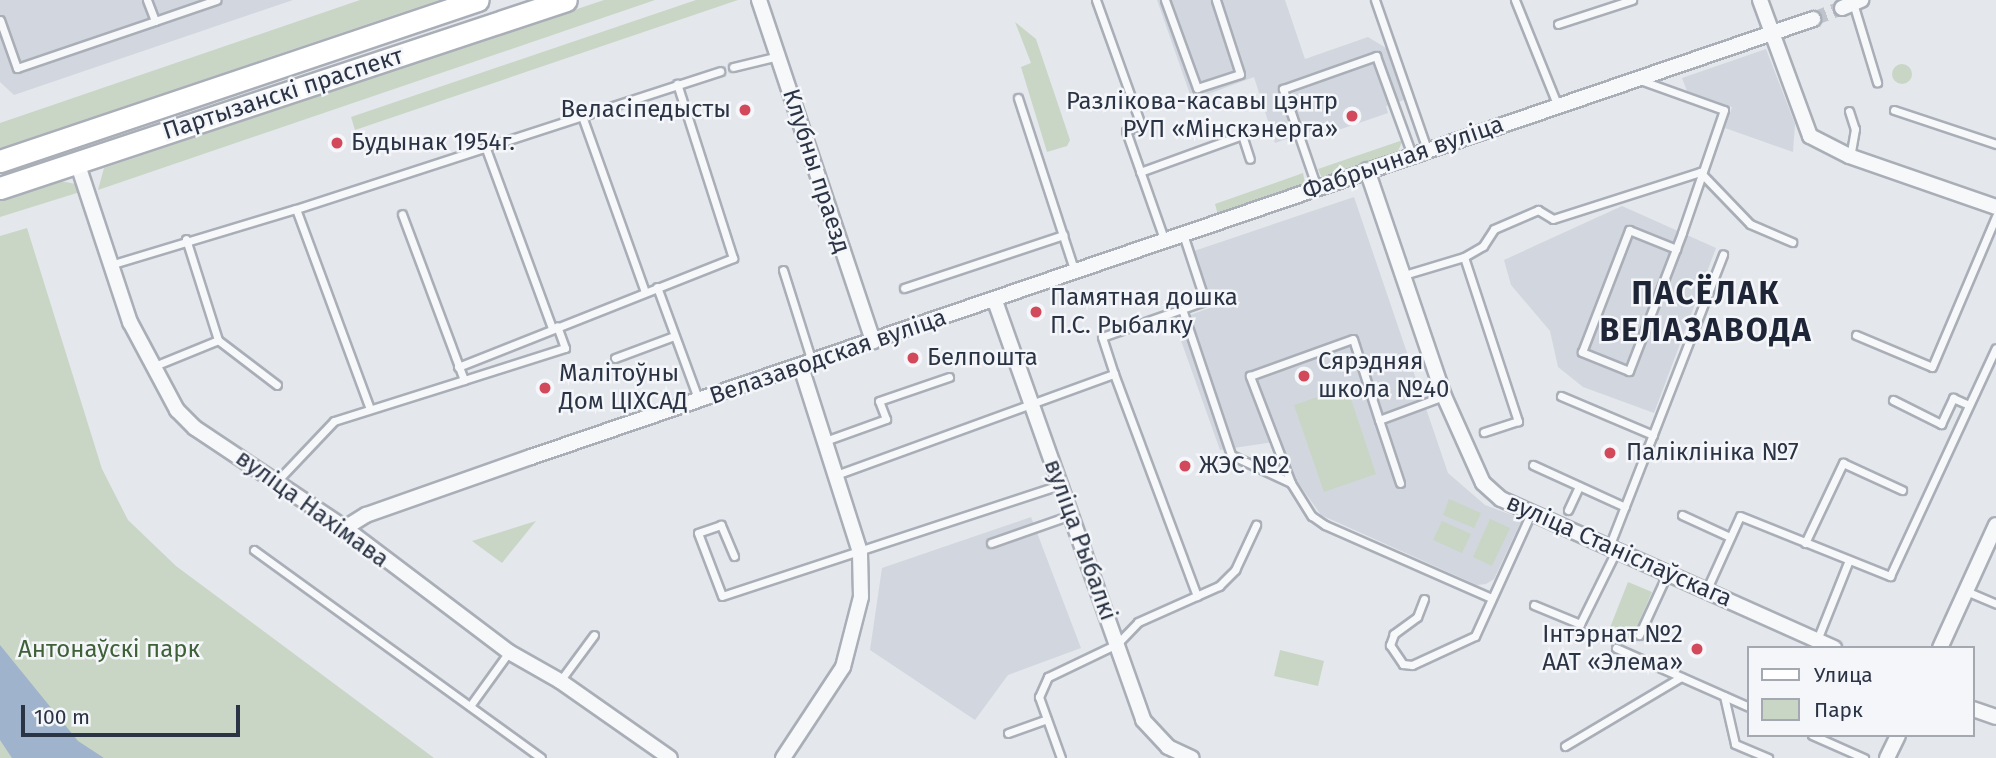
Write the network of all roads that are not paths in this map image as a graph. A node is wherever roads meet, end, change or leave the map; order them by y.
1 (148, 0) edge
2 (213, 0) edge
3 (478, 0) edge
4 (760, 0) edge
5 (1096, 0) edge
6 (1165, 0) edge
7 (1216, 0) edge
8 (1375, 0) edge
9 (1515, 0) edge
10 (1632, 0) edge
11 (1760, 0) edge
12 (559, 1) edge
13 (1852, 3) edge
14 (1813, 19) tunnel mouth
15 (0, 20) edge
16 (155, 21) junction
17 (1558, 24) dead end
18 (1772, 35) junction
19 (778, 56) junction
20 (733, 67) dead end
21 (720, 71) dead end
22 (1636, 78) junction
23 (1877, 82) dead end
24 (677, 84) junction
25 (1018, 98) dead end
26 (1557, 104) junction
27 (1894, 110) dead end
28 (1849, 111) dead end
29 (582, 116) junction
30 (69, 137) junction
31 (1996, 144) edge
32 (485, 146) junction
33 (1427, 149) junction
34 (1412, 155) junction
35 (1850, 156) junction
36 (1250, 159) dead end
37 (0, 161) edge
38 (77, 163) junction
39 (1367, 170) junction
40 (1140, 172) junction
41 (1700, 172) junction
42 (0, 188) edge
43 (1317, 189) junction
44 (1996, 207) edge
45 (296, 209) junction
46 (402, 214) dead end
47 (1996, 216) edge
48 (1182, 233) junction
49 (1063, 235) junction
50 (186, 239) junction
51 (1164, 239) junction
52 (1792, 242) dead end
53 (1676, 249) junction
54 (1723, 254) dead end
55 (1464, 257) junction
56 (109, 265) junction
57 (783, 270) dead end
58 (1075, 272) junction
59 (1404, 275) junction
60 (657, 288) junction
61 (904, 288) dead end
62 (645, 292) junction
63 (995, 301) junction
64 (1182, 309) junction
65 (554, 327) junction
66 (1856, 335) dead end
67 (674, 336) junction
68 (218, 340) junction
69 (873, 341) junction
70 (1996, 348) edge
71 (614, 358) dead end
72 (807, 365) junction
73 (152, 367) junction
74 (458, 367) junction
75 (1114, 374) junction
76 (948, 377) dead end
77 (464, 380) junction
78 (277, 385) dead end
79 (1444, 396) junction
80 (1560, 396) dead end
81 (1893, 400) dead end
82 (699, 401) junction
83 (1031, 402) junction
84 (1969, 405) junction
85 (370, 410) junction
86 (1379, 420) junction
87 (1484, 432) dead end
88 (1653, 435) junction
89 (825, 441) junction
90 (1533, 465) dead end
91 (836, 475) junction
92 (278, 480) junction
93 (1292, 483) junction
94 (1400, 484) dead end
95 (1060, 485) junction
96 (1579, 486) junction
97 (1902, 490) dead end
98 (1625, 507) junction
99 (1568, 509) dead end
100 (1531, 513) junction
101 (1071, 515) junction
102 (1682, 515) dead end
103 (1256, 525) dead end
104 (1996, 525) edge
105 (345, 528) junction
106 (1730, 537) junction
107 (991, 543) dead end
108 (1805, 543) junction
109 (1612, 549) junction
110 (254, 550) dead end
111 (860, 552) junction
112 (734, 556) dead end
113 (1849, 560) junction
114 (1667, 573) junction
115 (1706, 590) junction
116 (1965, 591) junction
117 (1197, 596) junction
118 (1491, 598) junction
119 (1424, 599) dead end
120 (1996, 604) edge
121 (1534, 605) dead end
122 (594, 635) dead end
123 (1639, 635) dead end
124 (1817, 640) junction
125 (1117, 644) junction
126 (1830, 646) edge
127 (1941, 646) edge
128 (1616, 648) dead end
129 (509, 652) junction
130 (1681, 677) junction
131 (560, 681) junction
132 (1724, 696) junction
133 (470, 706) junction
134 (1748, 707) edge
135 (1975, 710) edge
136 (1996, 717) edge
137 (1047, 719) junction
138 (1008, 733) dead end
139 (1816, 737) edge
140 (1897, 737) edge
141 (1565, 746) dead end
142 (1845, 750) junction
143 (1166, 752) edge
144 (541, 758) edge
145 (670, 758) edge
146 (783, 758) edge
147 (1061, 758) edge
148 (1192, 758) edge
149 (1768, 758) edge
150 (1840, 758) edge
151 (1864, 758) edge
152 (1887, 758) edge

1 - 16 lane
2 - 16 lane
3 - 30 main road, Партызанскі праспект
4 - 19 street, Клубны праезд
5 - 40 lane
6 - 7 lane
8 - 33 lane
9 - 26 lane
10 - 17 lane
11 - 18 street
12 - 38 main road, Партызанскі праспект
13 - 23 lane
14 - 18 street, Фабрычная вуліца
15 - 16 lane
18 - 22 street, Фабрычная вуліца
18 - 35 street
19 - 20 lane
19 - 69 street, Клубны праезд
21 - 24 lane
22 - 26 street, Фабрычная вуліца
22 - 41 lane
24 - 29 lane
24 - 60 lane
25 - 49 lane
26 - 33 street, Фабрычная вуліца
27 - 31 lane
28 - 35 lane
29 - 32 lane
29 - 62 lane
30 - 37 main road, Партызанскі праспект
30 - 38 main road
32 - 45 lane
32 - 65 lane
33 - 34 street, Фабрычная вуліца
34 - 39 street, Фабрычная вуліца
34 - 43 lane
35 - 44 street
36 - 40 lane
38 - 42 main road, Партызанскі праспект
38 - 56 street, вуліца Нахімава
39 - 43 street, Фабрычная вуліца
39 - 59 street, вуліца Станіслаўскага
40 - 51 lane
41 - 52 lane
41 - 53 lane
41 - 55 lane
43 - 48 street, Фабрычная вуліца
45 - 50 lane
45 - 85 lane
46 - 74 lane
47 - 66 lane
48 - 51 street, Фабрычная вуліца
48 - 64 lane
49 - 58 lane
49 - 61 lane
50 - 56 lane
50 - 68 lane
51 - 58 street, Фабрычная вуліца
53 - 53 lane
54 - 88 lane
55 - 59 lane
55 - 87 lane
56 - 73 street, вуліца Нахімава
57 - 72 lane
58 - 63 street, Фабрычная вуліца
59 - 79 street, вуліца Станіслаўскага
60 - 62 lane
60 - 67 lane
62 - 65 lane
63 - 69 street, Велазаводская вуліца
63 - 83 street, вуліца Рыбалкі
64 - 75 lane
64 - 93 lane
65 - 74 lane
65 - 77 lane
67 - 71 lane
67 - 82 lane
68 - 73 lane
68 - 78 lane
69 - 72 street, Велазаводская вуліца
70 - 84 lane
72 - 82 street, Велазаводская вуліца
72 - 89 street
73 - 92 street, вуліца Нахімава
74 - 77 lane
75 - 83 lane
75 - 117 lane
76 - 89 lane
77 - 85 lane
79 - 86 lane
79 - 100 street, вуліца Станіслаўскага
80 - 88 lane
81 - 84 lane
82 - 105 street, Велазаводская вуліца
83 - 91 lane
83 - 95 street, вуліца Рыбалкі
84 - 113 lane
85 - 92 lane
86 - 93 lane
86 - 94 lane
88 - 98 lane
89 - 91 street
90 - 96 lane
91 - 111 street
92 - 105 street, вуліца Нахімава
93 - 118 lane
95 - 101 street, вуліца Рыбалкі
95 - 111 lane
96 - 98 lane
96 - 99 lane
97 - 108 lane
98 - 109 lane
100 - 109 street, вуліца Станіслаўскага
100 - 118 lane
101 - 107 lane
101 - 125 street, вуліца Рыбалкі
102 - 106 lane
103 - 117 lane
104 - 116 street
105 - 129 street, вуліца Нахімава
106 - 108 lane
106 - 115 lane
108 - 113 lane
109 - 114 street, вуліца Станіслаўскага
109 - 121 lane
110 - 133 lane
111 - 112 lane
111 - 146 street
113 - 124 lane
114 - 115 street, вуліца Станіслаўскага
114 - 123 lane
115 - 124 street, вуліца Станіслаўскага
116 - 120 lane
116 - 127 street
117 - 125 lane
118 - 119 lane
122 - 131 lane
124 - 126 street, вуліца Станіслаўскага
125 - 137 lane
125 - 143 street, вуліца Рыбалкі
128 - 130 lane
129 - 131 street, вуліца Нахімава
129 - 133 lane
130 - 132 lane
130 - 141 lane
131 - 145 street, вуліца Нахімава
132 - 134 lane
132 - 149 lane
133 - 144 lane
135 - 136 street
137 - 138 lane
137 - 147 lane
139 - 142 lane
140 - 152 street
142 - 150 lane
142 - 151 lane
143 - 148 street, вуліца Рыбалкі

